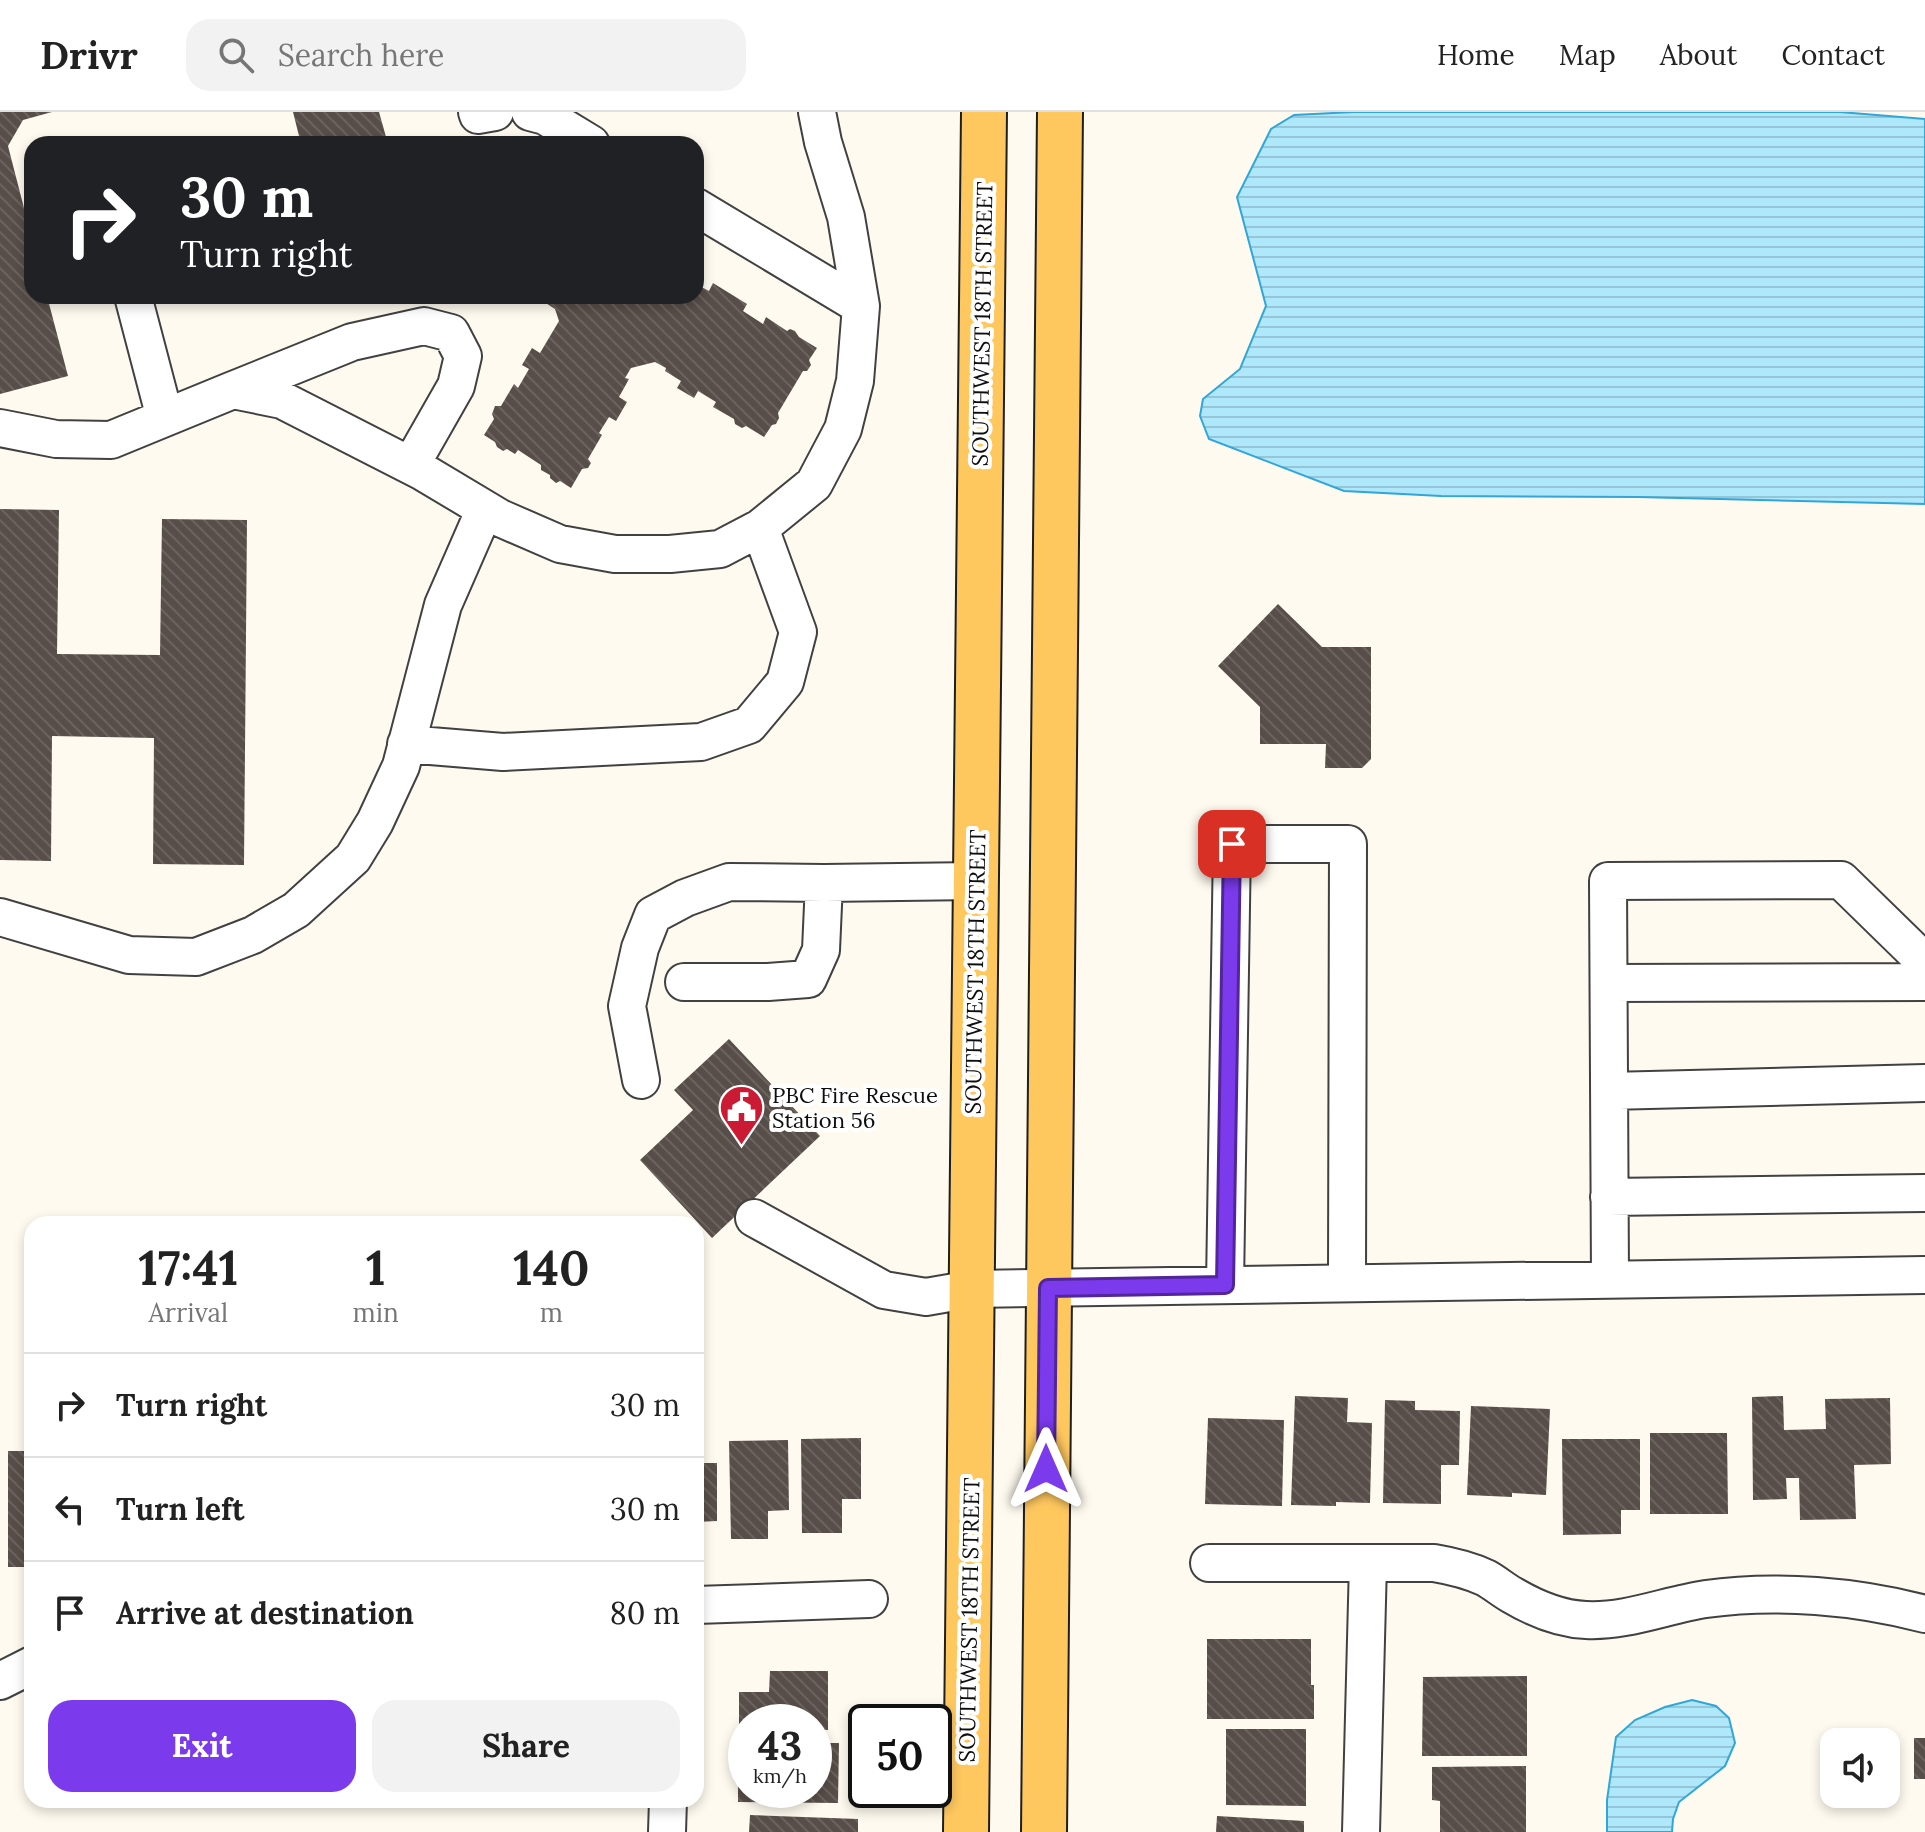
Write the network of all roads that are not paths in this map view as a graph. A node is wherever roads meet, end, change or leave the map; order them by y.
1 (477, 112) edge
2 (495, 112) edge
3 (530, 112) edge
4 (817, 112) edge
5 (984, 112) edge
6 (1060, 112) edge
7 (578, 136) edge
8 (704, 212) edge
9 (135, 304) edge
10 (861, 306) junction
11 (233, 390) junction
12 (165, 418) junction
13 (0, 428) edge
14 (411, 465) junction
15 (485, 509) junction
16 (760, 528) junction
17 (406, 744) junction
18 (976, 881) junction
19 (824, 883) junction
20 (0, 917) edge
21 (1925, 962) edge
22 (684, 982) dead end
23 (1925, 982) edge
24 (1609, 983) junction
25 (641, 1080) dead end
26 (1925, 1083) edge
27 (1609, 1091) junction
28 (1925, 1193) edge
29 (1609, 1197) junction
30 (754, 1218) dead end
31 (1925, 1275) edge
32 (1610, 1278) junction
33 (1347, 1282) junction
34 (1225, 1285) junction
35 (1048, 1288) junction
36 (972, 1289) junction
37 (1209, 1563) dead end
38 (1368, 1563) junction
39 (869, 1599) dead end
40 (704, 1605) edge
41 (1925, 1614) edge
42 (24, 1669) edge
43 (0, 1681) edge
44 (668, 1808) edge
45 (667, 1832) edge
46 (966, 1832) edge
47 (1044, 1832) edge
48 (1361, 1832) edge

1 - 2 street
3 - 7 street
4 - 10 street
5 - 18 main road, SOUTHWEST 18TH STREET
6 - 35 main road
8 - 10 street
9 - 12 street
10 - 16 street
11 - 12 street
11 - 14 street
11 - 14 street
12 - 13 street
14 - 15 street
15 - 16 street
15 - 17 street
16 - 17 street
17 - 20 street
18 - 19 street
18 - 36 main road, SOUTHWEST 18TH STREET
19 - 22 street
19 - 25 street
21 - 24 street
23 - 24 street
24 - 27 street
26 - 27 street
27 - 29 street
28 - 29 street
29 - 32 street
30 - 36 street
31 - 32 street
32 - 33 street
33 - 34 street
33 - 34 street
34 - 35 street
35 - 36 street
35 - 47 main road
36 - 46 main road, SOUTHWEST 18TH STREET
37 - 38 street
38 - 41 street
38 - 48 street
39 - 40 street
42 - 43 street
44 - 45 street

